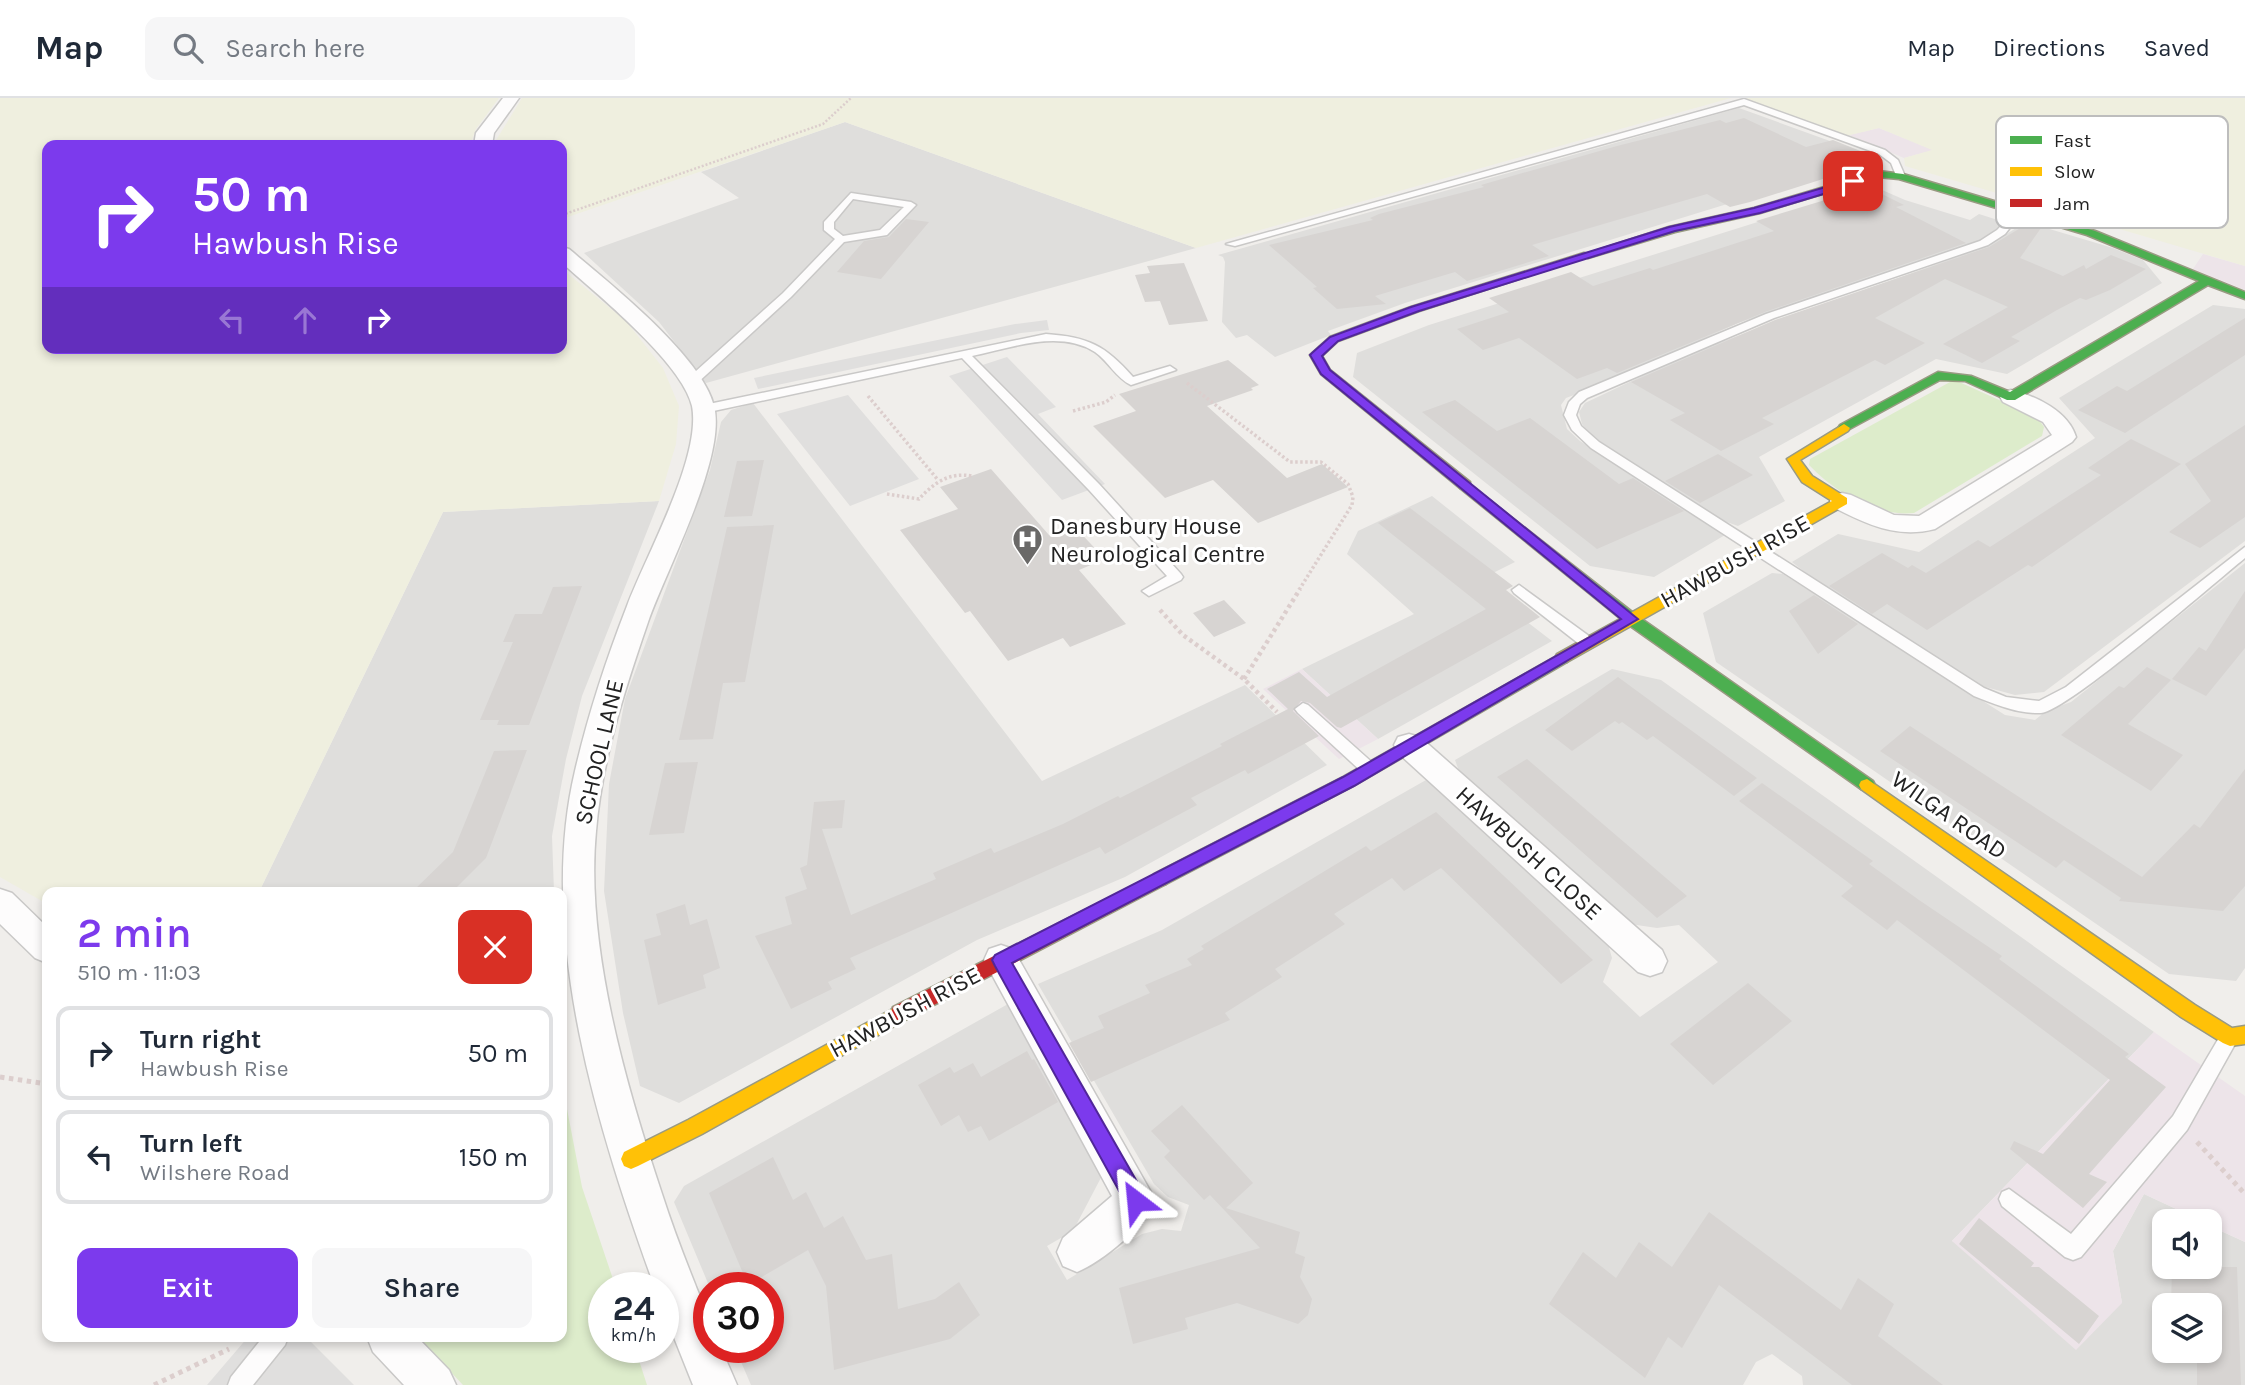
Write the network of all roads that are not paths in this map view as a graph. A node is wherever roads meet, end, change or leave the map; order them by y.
1 (511, 98) edge
2 (484, 140) edge
3 (1900, 176) junction
4 (1996, 204) edge
5 (2004, 228) edge
6 (2071, 228) edge
7 (841, 239) junction
8 (1231, 244) dead end
9 (567, 257) edge
10 (2209, 280) junction
11 (2245, 296) edge
12 (964, 353) junction
13 (1170, 370) road end
14 (697, 396) junction
15 (2011, 397) junction
16 (1842, 501) junction
17 (1756, 548) junction
18 (2245, 551) edge
19 (1519, 590) dead end
20 (1149, 591) road end
21 (1631, 619) junction
22 (1588, 643) junction
23 (1303, 709) dead end
24 (1409, 745) junction
25 (1368, 769) junction
26 (0, 903) edge
27 (42, 943) edge
28 (1001, 960) junction
29 (1650, 961) dead end
30 (2237, 1036) edge
31 (631, 1159) junction
32 (2009, 1199) dead end
33 (1077, 1252) dead end
34 (273, 1342) edge
35 (393, 1342) edge
36 (242, 1384) edge
37 (434, 1385) edge
38 (715, 1385) edge

1 - 2 street
3 - 4 street
3 - 8 lane
3 - 21 street, WILGA ROAD
5 - 17 lane
6 - 10 street
7 - 7 lane
7 - 14 lane
9 - 14 street
10 - 11 street
10 - 15 street
12 - 13 lane
12 - 14 lane
12 - 20 lane
14 - 31 street, SCHOOL LANE
15 - 16 street, HAWBUSH RISE
15 - 16 street, HAWBUSH RISE
16 - 17 street, HAWBUSH RISE
17 - 18 lane
17 - 21 street, HAWBUSH RISE
19 - 22 lane
21 - 22 street, HAWBUSH RISE
21 - 30 street, WILGA ROAD
22 - 24 street, HAWBUSH RISE
23 - 25 lane
24 - 25 street, HAWBUSH RISE
24 - 29 street, HAWBUSH CLOSE
25 - 28 street, HAWBUSH RISE
26 - 27 street
28 - 31 street, HAWBUSH RISE
28 - 33 street
30 - 32 lane
31 - 38 street, SCHOOL LANE
34 - 36 lane
35 - 37 street

